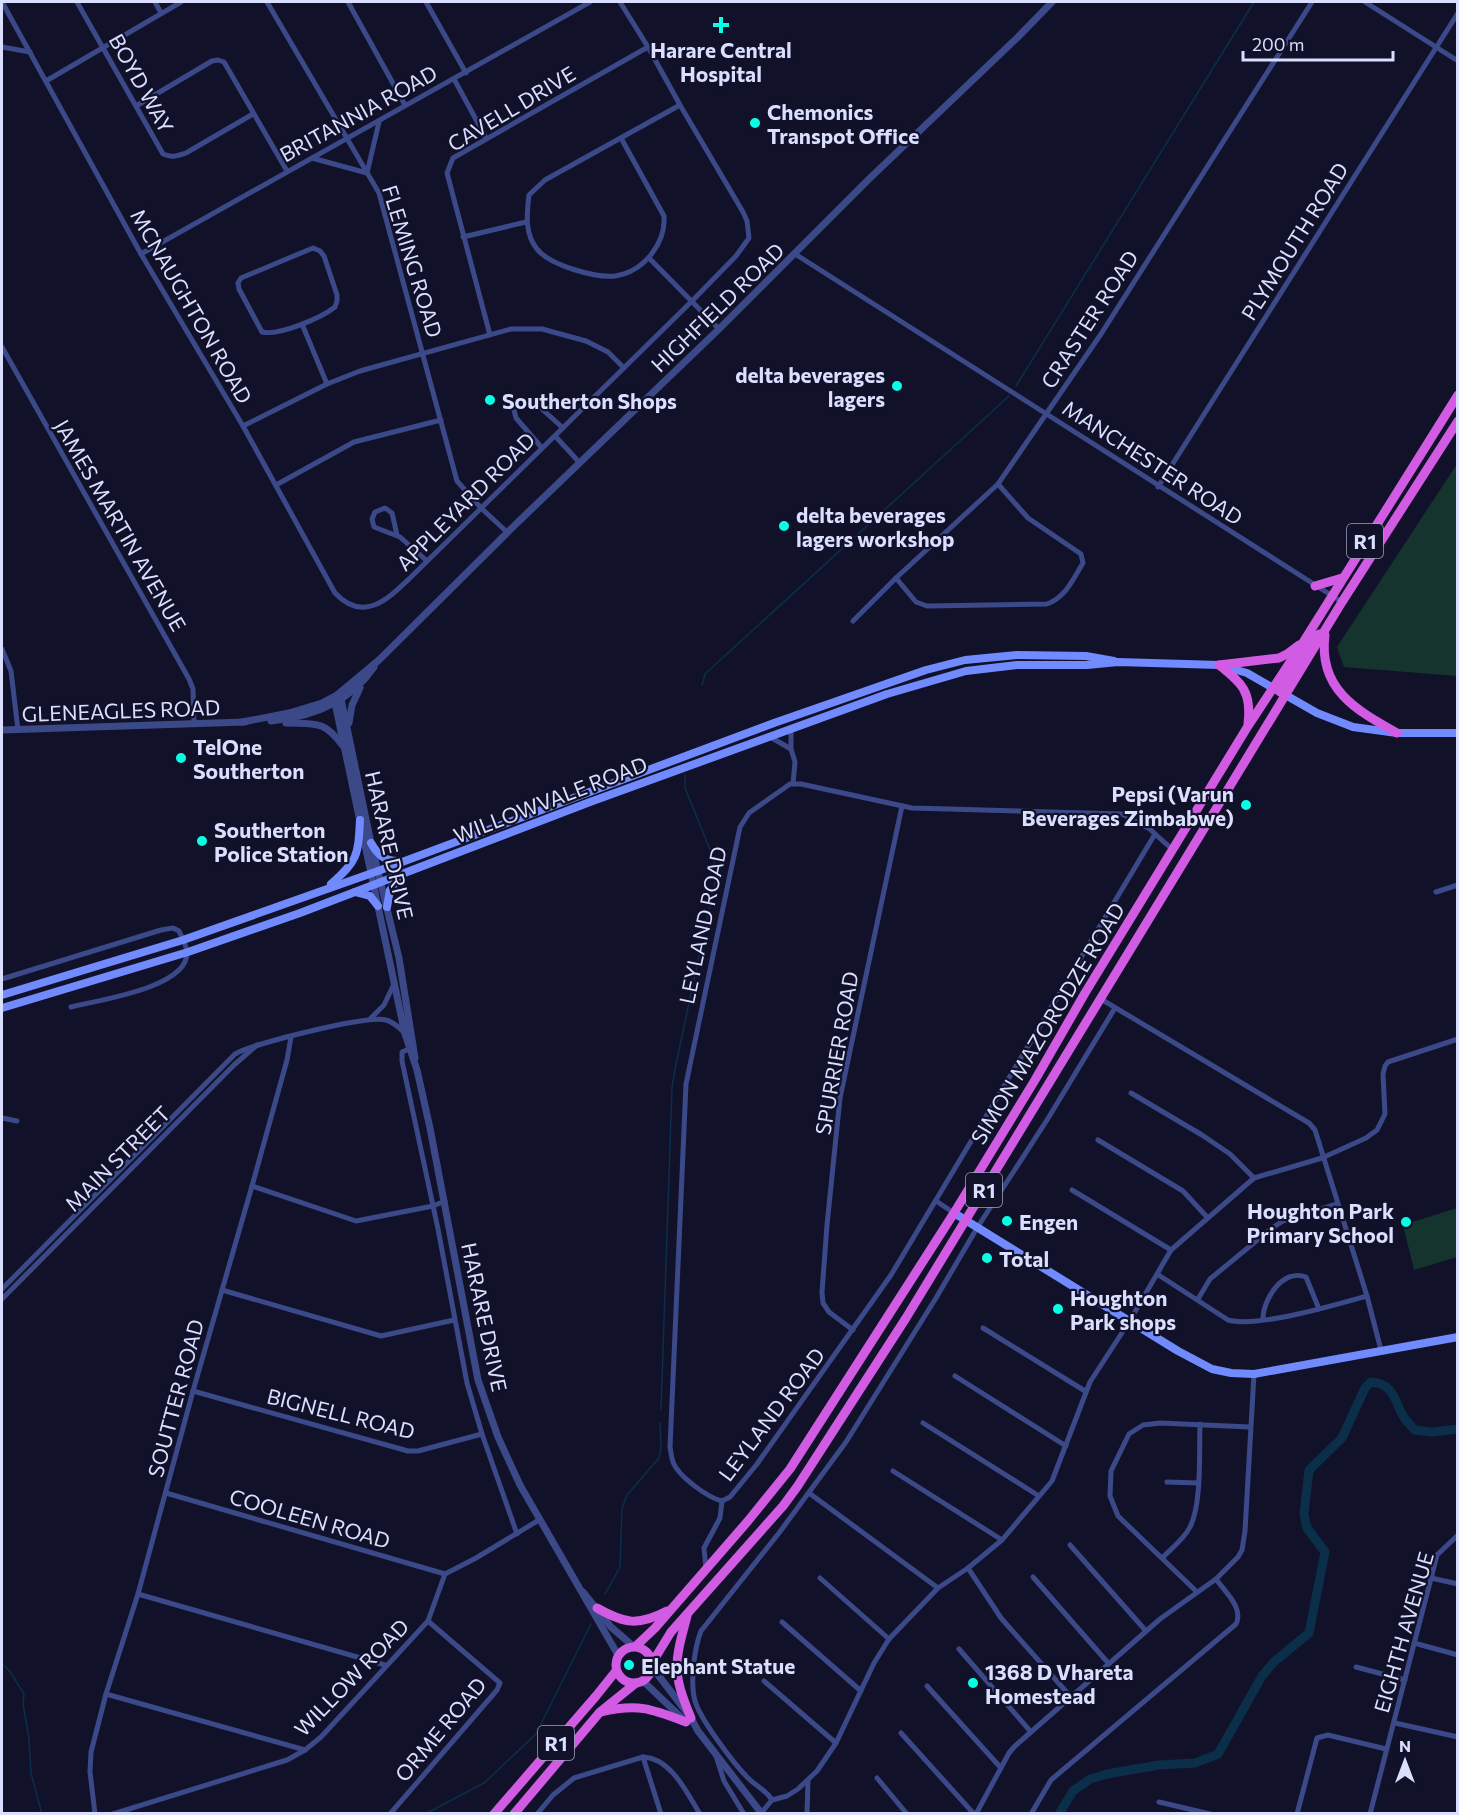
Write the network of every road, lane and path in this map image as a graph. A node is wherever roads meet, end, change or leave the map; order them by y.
1 (2, 2) edge
2 (77, 2) edge
3 (155, 2) edge
4 (181, 2) edge
5 (267, 2) edge
6 (348, 2) edge
7 (426, 2) edge
8 (590, 2) edge
9 (620, 2) edge
10 (1052, 2) edge
11 (1312, 2) edge
12 (1365, 2) edge
13 (161, 13) junction
14 (1458, 13) edge
15 (2, 46) edge
16 (648, 47) junction
17 (103, 48) junction
18 (1435, 48) junction
19 (30, 52) junction
20 (1458, 61) edge
21 (466, 73) junction
22 (454, 79) junction
23 (46, 81) junction
24 (405, 105) junction
25 (680, 105) junction
26 (136, 106) junction
27 (253, 114) junction
28 (379, 122) junction
29 (486, 138) junction
30 (621, 138) junction
31 (346, 140) junction
32 (312, 158) junction
33 (287, 171) junction
34 (367, 173) junction
35 (526, 222) junction
36 (464, 237) junction
37 (141, 254) junction
38 (795, 254) junction
39 (649, 258) junction
40 (692, 301) junction
41 (302, 324) junction
42 (719, 329) junction
43 (490, 335) junction
44 (2, 347) edge
45 (422, 353) junction
46 (624, 368) junction
47 (327, 384) junction
48 (1458, 395) edge
49 (1047, 413) junction
50 (441, 420) junction
51 (1458, 421) edge
52 (243, 426) junction
53 (563, 428) junction
54 (555, 436) junction
55 (542, 448) junction
56 (580, 463) junction
57 (998, 484) junction
58 (276, 485) junction
59 (1158, 487) junction
60 (481, 508) junction
61 (508, 532) junction
62 (397, 535) junction
63 (427, 561) junction
64 (1367, 562) junction
65 (896, 578) junction
66 (1342, 578) junction
67 (1315, 586) junction
68 (1331, 595) junction
69 (1342, 602) junction
70 (369, 606) joint
71 (853, 621) dead end
72 (1326, 629) junction
73 (1304, 641) junction
74 (2, 649) edge
75 (379, 660) junction
76 (1118, 662) junction
77 (1219, 665) junction
78 (362, 683) junction
79 (1280, 692) junction
80 (338, 699) junction
81 (274, 721) junction
82 (242, 722) junction
83 (194, 724) junction
84 (1248, 726) junction
85 (791, 729) junction
86 (2, 730) edge
87 (18, 730) junction
88 (348, 732) junction
89 (1397, 733) junction
90 (1458, 733) edge
91 (770, 737) junction
92 (345, 748) junction
93 (791, 749) junction
94 (793, 784) junction
95 (902, 806) junction
96 (360, 820) junction
97 (1155, 834) junction
98 (371, 843) junction
99 (1173, 850) junction
100 (405, 861) junction
101 (375, 872) junction
102 (402, 874) junction
103 (377, 883) junction
104 (1458, 885) edge
105 (328, 888) junction
106 (354, 892) junction
107 (1436, 892) dead end
108 (378, 906) junction
109 (387, 907) junction
110 (183, 940) junction
111 (188, 952) junction
112 (2, 979) edge
113 (394, 981) junction
114 (2, 995) edge
115 (1099, 999) junction
116 (71, 1007) dead end
117 (2, 1008) edge
118 (1115, 1008) junction
119 (370, 1019) junction
120 (405, 1034) junction
121 (291, 1037) junction
122 (1458, 1039) edge
123 (258, 1044) junction
124 (409, 1049) junction
125 (417, 1070) junction
126 (1131, 1093) dead end
127 (2, 1118) edge
128 (17, 1121) dead end
129 (1098, 1140) dead end
130 (1322, 1158) junction
131 (1254, 1178) junction
132 (252, 1186) junction
133 (1072, 1190) dead end
134 (445, 1201) junction
135 (936, 1201) junction
136 (1337, 1204) junction
137 (433, 1206) junction
138 (954, 1213) junction
139 (1207, 1217) junction
140 (966, 1220) junction
141 (978, 1228) junction
142 (1171, 1250) junction
143 (939, 1264) junction
144 (952, 1271) junction
145 (1157, 1274) junction
146 (2, 1289) edge
147 (222, 1290) junction
148 (1367, 1296) junction
149 (2, 1299) edge
150 (1198, 1299) junction
151 (1319, 1309) junction
152 (1263, 1319) junction
153 (454, 1320) junction
154 (1129, 1322) junction
155 (983, 1328) dead end
156 (853, 1330) junction
157 (1458, 1337) edge
158 (1381, 1350) junction
159 (1254, 1374) junction
160 (955, 1376) dead end
161 (193, 1391) junction
162 (1086, 1391) junction
163 (923, 1423) dead end
164 (1200, 1424) junction
165 (1250, 1427) junction
166 (482, 1434) junction
167 (1066, 1446) junction
168 (893, 1471) dead end
169 (1167, 1482) dead end
170 (1198, 1483) junction
171 (166, 1493) junction
172 (809, 1493) junction
173 (1039, 1496) junction
174 (722, 1501) junction
175 (538, 1520) junction
176 (517, 1534) junction
177 (1458, 1535) edge
178 (1002, 1540) junction
179 (1070, 1545) dead end
180 (1162, 1558) junction
181 (968, 1568) junction
182 (706, 1569) junction
183 (445, 1574) junction
184 (1033, 1577) dead end
185 (819, 1578) dead end
186 (1431, 1578) junction
187 (1216, 1579) junction
188 (1458, 1584) edge
189 (938, 1587) junction
190 (580, 1588) junction
191 (1197, 1592) junction
192 (138, 1594) junction
193 (674, 1607) junction
194 (597, 1608) junction
195 (687, 1614) junction
196 (428, 1621) junction
197 (782, 1622) dead end
198 (1146, 1631) junction
199 (889, 1639) junction
200 (1414, 1642) junction
201 (635, 1646) junction
202 (959, 1649) dead end
203 (618, 1655) junction
204 (1458, 1655) edge
205 (1109, 1664) junction
206 (386, 1665) junction
207 (652, 1665) junction
208 (1356, 1667) dead end
209 (616, 1671) junction
210 (1405, 1680) junction
211 (764, 1681) dead end
212 (640, 1682) junction
213 (927, 1686) dead end
214 (861, 1691) junction
215 (106, 1694) junction
216 (1071, 1697) junction
217 (600, 1712) junction
218 (689, 1720) junction
219 (1395, 1723) junction
220 (1031, 1732) junction
221 (901, 1733) dead end
222 (1458, 1737) edge
223 (836, 1743) junction
224 (1386, 1749) junction
225 (305, 1750) junction
226 (714, 1750) junction
227 (643, 1756) junction
228 (1000, 1768) junction
229 (877, 1778) dead end
230 (808, 1781) junction
231 (772, 1800) junction
232 (1158, 1802) dead end
233 (762, 1813) edge
234 (95, 1814) edge
235 (113, 1814) edge
236 (390, 1814) edge
237 (494, 1814) edge
238 (514, 1814) edge
239 (537, 1814) edge
240 (661, 1814) edge
241 (700, 1814) edge
242 (744, 1814) edge
243 (807, 1814) edge
244 (907, 1814) edge
245 (975, 1814) edge
246 (1031, 1814) edge
247 (1210, 1814) edge
248 (1297, 1814) edge
249 (1370, 1814) edge

1 - 19 street, MCNAUGHTON ROAD
2 - 17 street, BOYD WAY
3 - 13 street
4 - 13 street
5 - 31 street, FLEMING ROAD
6 - 24 street
7 - 21 street
8 - 21 street, BRITANNIA ROAD
9 - 16 street
10 - 38 street, HIGHFIELD ROAD
11 - 49 street, CRASTER ROAD
12 - 18 street
13 - 17 street
14 - 18 street, PLYMOUTH ROAD
15 - 19 street
16 - 25 street
16 - 29 street, CAVELL DRIVE
17 - 23 street
17 - 26 street, BOYD WAY
18 - 20 street
18 - 59 street, PLYMOUTH ROAD
19 - 23 street, MCNAUGHTON ROAD
21 - 22 street, BRITANNIA ROAD
22 - 24 street, BRITANNIA ROAD
22 - 29 street
23 - 37 street, MCNAUGHTON ROAD
24 - 28 street, BRITANNIA ROAD
25 - 30 street
25 - 40 street, APPLEYARD ROAD
26 - 27 street, BOYD WAY
26 - 27 street
27 - 33 street
28 - 31 street, BRITANNIA ROAD
28 - 34 street
29 - 36 street, CAVELL DRIVE
30 - 35 street
30 - 39 street
31 - 32 street, BRITANNIA ROAD
31 - 34 street, FLEMING ROAD
32 - 33 street, BRITANNIA ROAD
32 - 34 street
33 - 37 street, BRITANNIA ROAD
34 - 45 street, FLEMING ROAD
35 - 36 street
35 - 39 street
36 - 43 street, CAVELL DRIVE
37 - 52 street, MCNAUGHTON ROAD
38 - 42 street, HIGHFIELD ROAD
38 - 49 street, MANCHESTER ROAD
39 - 40 street
40 - 42 street
40 - 46 street, APPLEYARD ROAD
41 - 41 street
41 - 47 street
42 - 56 street, HIGHFIELD ROAD
43 - 45 street
43 - 46 street
44 - 83 street, JAMES MARTIN AVENUE
45 - 47 street
45 - 50 street, FLEMING ROAD
46 - 53 street, APPLEYARD ROAD
47 - 52 street
48 - 66 highway, SIMON MAZORODZE ROAD / R1
49 - 57 street, CRASTER ROAD
49 - 59 street, MANCHESTER ROAD
50 - 58 street
50 - 60 street, FLEMING ROAD
51 - 64 highway, SIMON MAZORODZE ROAD / R1
52 - 58 street, MCNAUGHTON ROAD
53 - 54 street, APPLEYARD ROAD
53 - 55 street
54 - 55 street, APPLEYARD ROAD
54 - 56 street
55 - 60 street, APPLEYARD ROAD
56 - 61 street, HIGHFIELD ROAD
57 - 65 street, CRASTER ROAD
57 - 65 street
58 - 70 street, MCNAUGHTON ROAD
59 - 67 street, MANCHESTER ROAD
60 - 61 street, FLEMING ROAD
60 - 63 street, APPLEYARD ROAD
61 - 75 street, HIGHFIELD ROAD
62 - 62 street
62 - 63 street
63 - 70 street, APPLEYARD ROAD
64 - 68 highway
64 - 69 highway, SIMON MAZORODZE ROAD / R1
65 - 71 street, CRASTER ROAD
66 - 67 highway
66 - 68 highway, SIMON MAZORODZE ROAD / R1
67 - 68 street, MANCHESTER ROAD
68 - 69 street, MANCHESTER ROAD
68 - 73 highway, SIMON MAZORODZE ROAD / R1
69 - 72 highway, SIMON MAZORODZE ROAD / R1
72 - 79 highway, SIMON MAZORODZE ROAD / R1
72 - 89 highway
73 - 77 highway
73 - 79 highway, SIMON MAZORODZE ROAD / R1
74 - 87 street
75 - 78 street, HIGHFIELD ROAD
75 - 80 street, HIGHFIELD ROAD
76 - 77 main road, WILLOWVALE ROAD
76 - 85 main road, WILLOWVALE ROAD
76 - 100 main road, WILLOWVALE ROAD
77 - 79 main road, WILLOWVALE ROAD
77 - 84 highway
78 - 80 street, HIGHFIELD ROAD
78 - 88 street
79 - 84 highway, SIMON MAZORODZE ROAD / R1
79 - 89 main road, WILLOWVALE ROAD
79 - 115 highway, SIMON MAZORODZE ROAD / R1
80 - 81 street, GLENEAGLES ROAD
80 - 82 street, GLENEAGLES ROAD
80 - 88 street, HARARE DRIVE
80 - 92 street, HARARE DRIVE
81 - 82 street, GLENEAGLES ROAD
81 - 92 street
82 - 83 street, GLENEAGLES ROAD
83 - 87 street, GLENEAGLES ROAD
84 - 99 highway, SIMON MAZORODZE ROAD / R1
85 - 91 main road, WILLOWVALE ROAD
85 - 93 street
86 - 87 street, GLENEAGLES ROAD
88 - 98 street, HARARE DRIVE
89 - 90 main road, WILLOWVALE ROAD
91 - 93 street
91 - 102 main road, WILLOWVALE ROAD
92 - 96 street, HARARE DRIVE
93 - 94 street
94 - 95 street
94 - 174 street, LEYLAND ROAD
95 - 97 street
95 - 156 street, SPURRIER ROAD
96 - 101 street, HARARE DRIVE
96 - 105 main road
97 - 99 street
97 - 135 street, LEYLAND ROAD
98 - 100 main road
98 - 101 street, HARARE DRIVE
99 - 138 highway, SIMON MAZORODZE ROAD / R1
100 - 101 main road, WILLOWVALE ROAD
101 - 103 street, HARARE DRIVE
101 - 105 main road, WILLOWVALE ROAD
102 - 103 main road, WILLOWVALE ROAD
102 - 109 main road
103 - 106 main road, WILLOWVALE ROAD
103 - 108 street, HARARE DRIVE
103 - 109 street, HARARE DRIVE
104 - 107 street
105 - 110 main road, WILLOWVALE ROAD
106 - 108 main road
106 - 111 main road, WILLOWVALE ROAD
108 - 113 street, HARARE DRIVE
109 - 125 street, HARARE DRIVE
110 - 111 street
110 - 112 street
110 - 114 main road, WILLOWVALE ROAD
111 - 116 street
111 - 117 main road, WILLOWVALE ROAD
113 - 119 street
113 - 120 street, HARARE DRIVE
115 - 118 street
115 - 140 highway, SIMON MAZORODZE ROAD / R1
118 - 130 street
118 - 141 street
119 - 120 street
119 - 121 street, MAIN STREET
120 - 124 street, HARARE DRIVE
121 - 123 street, MAIN STREET
121 - 132 street, SOUTTER ROAD
122 - 130 street
123 - 146 street, MAIN STREET
123 - 149 street, MAIN STREET
124 - 125 street, HARARE DRIVE
124 - 137 street
125 - 134 street, HARARE DRIVE
126 - 131 street
127 - 128 street
129 - 139 street
130 - 131 street
130 - 136 street
131 - 139 street
132 - 137 street
132 - 147 street, SOUTTER ROAD
133 - 142 street
134 - 137 street
134 - 175 street, HARARE DRIVE
135 - 138 street
135 - 156 street, LEYLAND ROAD
136 - 148 street
136 - 150 street
137 - 153 street
138 - 140 main road
138 - 182 highway, SIMON MAZORODZE ROAD / R1
139 - 142 street
140 - 141 main road
140 - 143 highway, SIMON MAZORODZE ROAD / R1
141 - 144 street
141 - 154 main road
142 - 145 street
143 - 144 street
143 - 195 highway, SIMON MAZORODZE ROAD / R1
144 - 172 street
145 - 150 street
145 - 154 street
147 - 153 street
147 - 161 street, SOUTTER ROAD
148 - 151 street
148 - 158 street
150 - 152 street
151 - 152 street
151 - 152 street
153 - 166 street
154 - 159 main road
154 - 162 street
155 - 162 street
156 - 174 street, LEYLAND ROAD
157 - 158 main road
158 - 159 main road
159 - 165 street
160 - 167 street
161 - 166 street, BIGNELL ROAD
161 - 171 street, SOUTTER ROAD
162 - 167 street
163 - 173 street
164 - 165 street
164 - 170 street
164 - 180 street
165 - 187 street
166 - 176 street
167 - 173 street
168 - 178 street
169 - 170 street
170 - 180 street
171 - 183 street, COOLEEN ROAD
171 - 192 street, SOUTTER ROAD
172 - 189 street
172 - 231 street
173 - 178 street
174 - 182 street
175 - 176 street
175 - 190 street, HARARE DRIVE
176 - 183 street
177 - 186 street, EIGHTH AVENUE
178 - 181 street
179 - 198 street
180 - 191 street
181 - 189 street
181 - 216 street
182 - 193 highway, SIMON MAZORODZE ROAD / R1
183 - 196 street, WILLOW ROAD
184 - 205 street
185 - 199 street
186 - 188 street
186 - 200 street, EIGHTH AVENUE
187 - 191 street
187 - 246 street
189 - 199 street
190 - 194 street, HARARE DRIVE
190 - 203 street, HARARE DRIVE
191 - 198 street
192 - 206 street
192 - 215 street, SOUTTER ROAD
193 - 194 highway
193 - 201 highway, SIMON MAZORODZE ROAD / R1
194 - 201 street, HARARE DRIVE
195 - 207 highway, SIMON MAZORODZE ROAD / R1
195 - 218 highway
196 - 206 street, WILLOW ROAD
196 - 236 street, ORME ROAD
197 - 214 street
198 - 205 street
199 - 214 street
200 - 204 street
200 - 210 street, EIGHTH AVENUE
201 - 203 highway, SIMON MAZORODZE ROAD / R1
201 - 207 highway
202 - 220 street
203 - 209 highway
205 - 216 street
206 - 225 street, WILLOW ROAD
207 - 212 highway, SIMON MAZORODZE ROAD / R1
207 - 218 street
208 - 210 street
209 - 212 highway
209 - 237 highway, R1
210 - 219 street, EIGHTH AVENUE
211 - 223 street
212 - 217 highway, R1
212 - 218 street
213 - 228 street
214 - 223 street
215 - 225 street
215 - 234 street, SOUTTER ROAD
216 - 220 street
217 - 218 highway
217 - 238 highway, R1
218 - 226 street
219 - 222 street
219 - 224 street, EIGHTH AVENUE
220 - 228 street
221 - 245 street
223 - 230 street
224 - 248 street
224 - 249 street, EIGHTH AVENUE
225 - 235 street, WILLOW ROAD
226 - 233 street
226 - 242 street
227 - 239 street
227 - 240 street
227 - 241 street
228 - 245 street
229 - 244 street
230 - 231 street
230 - 243 street
231 - 233 street
232 - 247 street

